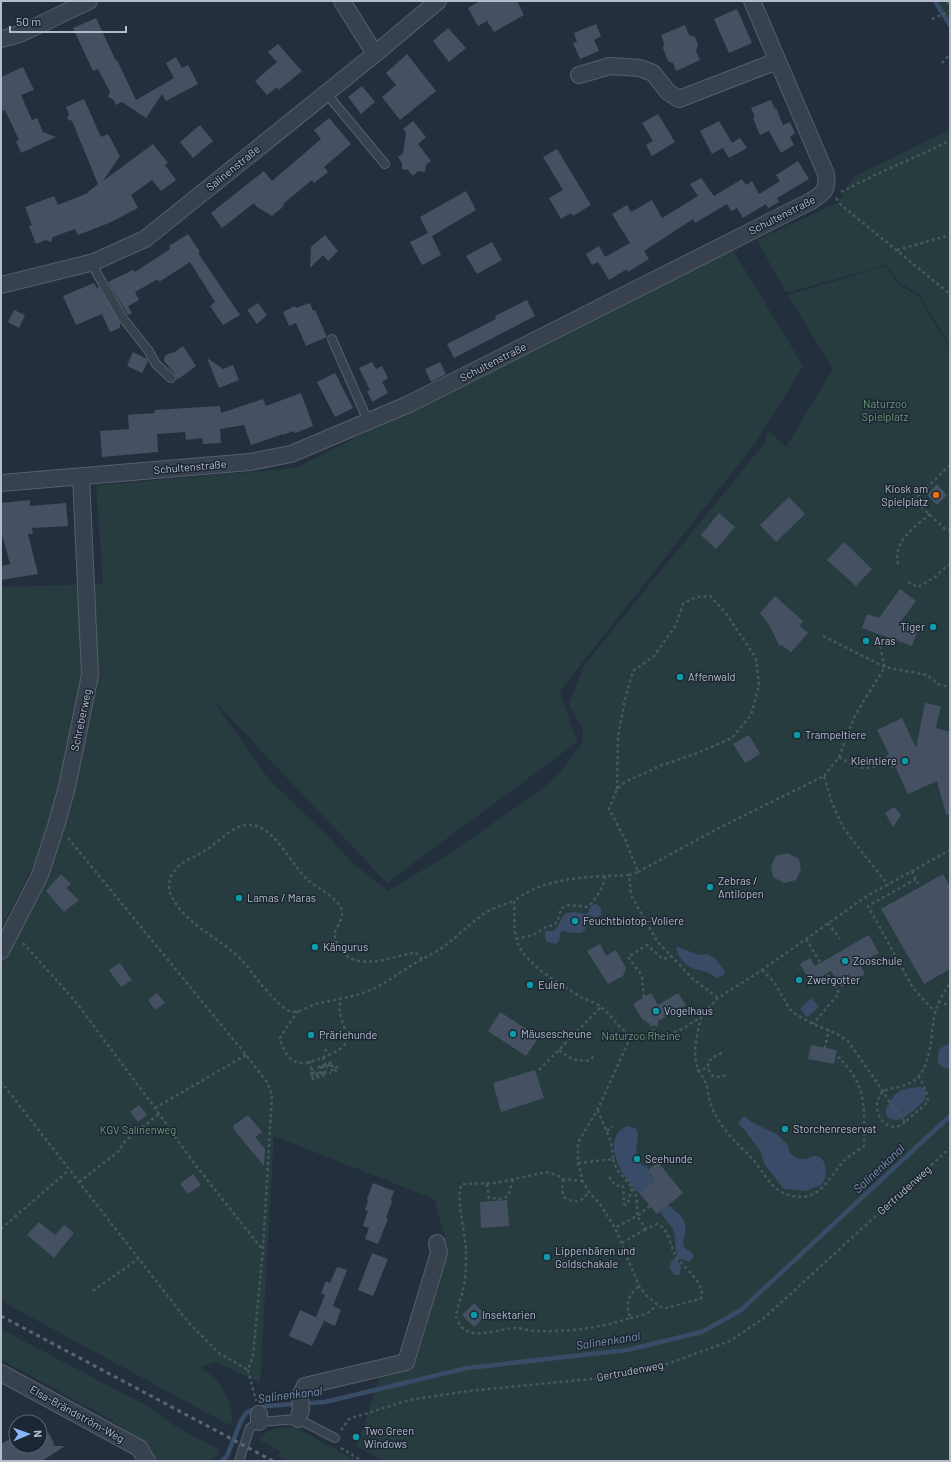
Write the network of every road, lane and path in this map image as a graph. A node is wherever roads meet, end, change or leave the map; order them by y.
1 (89, 1) edge
2 (342, 1) edge
3 (438, 1) edge
4 (752, 1) edge
5 (947, 1) edge
6 (950, 6) edge
7 (950, 11) edge
8 (932, 19) dead end
9 (1, 39) edge
10 (375, 54) junction
11 (950, 54) edge
12 (778, 61) junction
13 (942, 63) dead end
14 (579, 75) dead end
15 (326, 93) junction
16 (950, 141) edge
17 (385, 164) dead end
18 (950, 235) edge
19 (896, 250) junction
20 (91, 262) junction
21 (1, 285) edge
22 (950, 294) edge
23 (332, 339) dead end
24 (171, 378) dead end
25 (368, 421) junction
26 (950, 465) edge
27 (81, 476) junction
28 (1, 483) edge
29 (930, 514) junction
30 (950, 530) edge
31 (898, 564) dead end
32 (949, 564) edge
33 (908, 582) dead end
34 (823, 636) dead end
35 (879, 642) dead end
36 (885, 667) junction
37 (950, 687) edge
38 (839, 757) junction
39 (886, 762) dead end
40 (824, 776) junction
41 (617, 789) junction
42 (56, 826) junction
43 (950, 850) edge
44 (912, 871) junction
45 (638, 872) junction
46 (629, 875) junction
47 (605, 876) junction
48 (916, 879) junction
49 (918, 884) dead end
50 (888, 885) junction
51 (514, 901) junction
52 (828, 924) junction
53 (11, 933) junction
54 (516, 939) junction
55 (806, 939) junction
56 (840, 939) dead end
57 (1, 951) edge
58 (672, 956) junction
59 (422, 959) junction
60 (762, 970) junction
61 (950, 982) edge
62 (718, 998) junction
63 (341, 999) junction
64 (938, 1002) junction
65 (950, 1005) edge
66 (601, 1007) junction
67 (299, 1011) junction
68 (935, 1012) junction
69 (701, 1017) junction
70 (813, 1024) junction
71 (829, 1030) junction
72 (631, 1036) junction
73 (655, 1038) junction
74 (325, 1049) dead end
75 (559, 1050) junction
76 (722, 1053) dead end
77 (594, 1054) dead end
78 (246, 1055) junction
79 (329, 1055) junction
80 (323, 1057) junction
81 (309, 1062) junction
82 (327, 1068) junction
83 (707, 1068) junction
84 (312, 1070) junction
85 (539, 1070) dead end
86 (698, 1071) junction
87 (313, 1075) junction
88 (325, 1075) dead end
89 (727, 1075) dead end
90 (918, 1076) junction
91 (1, 1085) edge
92 (883, 1091) junction
93 (155, 1108) junction
94 (598, 1111) junction
95 (159, 1114) junction
96 (904, 1121) junction
97 (614, 1126) dead end
98 (607, 1131) junction
99 (950, 1148) edge
100 (613, 1159) junction
101 (578, 1163) junction
102 (69, 1170) junction
103 (609, 1177) dead end
104 (563, 1179) junction
105 (513, 1180) junction
106 (583, 1181) junction
107 (79, 1182) junction
108 (487, 1184) junction
109 (632, 1187) junction
110 (589, 1192) junction
111 (664, 1195) dead end
112 (638, 1216) junction
113 (615, 1228) junction
114 (1, 1229) edge
115 (646, 1229) junction
116 (437, 1243) dead end
117 (622, 1243) junction
118 (263, 1249) junction
119 (138, 1259) junction
120 (639, 1286) junction
121 (93, 1291) dead end
122 (657, 1304) junction
123 (630, 1318) junction
124 (248, 1370) junction
125 (1, 1373) edge
126 (300, 1408) junction
127 (258, 1412) junction
128 (335, 1438) junction
129 (147, 1461) edge
130 (239, 1461) edge
131 (362, 1461) edge

1 - 9 street
2 - 10 street
3 - 10 street, Salinenstraße
4 - 12 street, Schultenstraße
5 - 6 path
7 - 8 path
10 - 15 street, Salinenstraße
11 - 13 path
12 - 14 street
12 - 25 street, Schultenstraße
15 - 17 lane
15 - 20 street, Salinenstraße
16 - 19 path
18 - 19 path
19 - 22 path
20 - 21 street, Salinenstraße
20 - 24 lane
23 - 25 lane
25 - 27 street, Schultenstraße
26 - 29 path
27 - 28 street, Schultenstraße
27 - 42 street, Schreberweg
29 - 30 path
29 - 31 path
32 - 33 path
34 - 36 path
35 - 36 path
36 - 37 path
36 - 38 path
38 - 39 path
38 - 40 path
40 - 45 path
40 - 50 path
41 - 41 path
41 - 45 path
42 - 53 street, Schreberweg
42 - 78 path
43 - 44 path
44 - 48 path
44 - 50 path
45 - 46 path
46 - 47 path
46 - 58 path
47 - 51 path
47 - 54 path
48 - 49 path
48 - 68 path
50 - 52 path
51 - 54 path
51 - 59 path
52 - 55 path
52 - 56 path
53 - 57 street, Schreberweg
53 - 93 path
54 - 66 path
55 - 60 path
55 - 70 path
58 - 62 path
58 - 73 path
59 - 63 path
59 - 67 path
60 - 62 path
60 - 70 path
61 - 64 path
62 - 69 path
63 - 67 path
63 - 79 path
64 - 65 path
64 - 68 path
66 - 72 path
66 - 75 path
67 - 81 path
68 - 90 path
69 - 73 path
69 - 86 path
70 - 71 path
71 - 86 path
71 - 92 path
72 - 73 path
72 - 94 path
74 - 79 path
75 - 77 path
75 - 85 path
76 - 83 path
78 - 93 path
78 - 118 path
79 - 80 path
80 - 81 path
80 - 82 path
81 - 84 path
82 - 82 path
82 - 87 path
83 - 86 path
83 - 89 path
84 - 87 path
84 - 87 path
87 - 88 path
90 - 92 path
90 - 96 path
91 - 102 path
92 - 96 path
92 - 96 path
93 - 95 path
94 - 98 path
94 - 101 path
95 - 107 path
95 - 118 path
97 - 98 path
98 - 100 path
99 - 128 path, Gertrudenweg
100 - 101 path
100 - 109 path
101 - 106 path
102 - 107 path
102 - 114 path
103 - 109 path
104 - 105 path
104 - 106 path
104 - 110 path
105 - 108 path
105 - 108 path
106 - 110 path
107 - 119 path
108 - 123 path
109 - 112 path
110 - 113 path
111 - 112 path
112 - 113 path
112 - 115 path
113 - 117 path
115 - 117 path
115 - 122 path
116 - 126 street
117 - 120 path
118 - 124 path
119 - 121 path
119 - 124 path
120 - 122 path
120 - 123 path
122 - 123 path
124 - 127 path
125 - 129 street, Elsa-Brändström-Weg
126 - 127 lane
126 - 128 lane
127 - 130 lane
128 - 131 path

